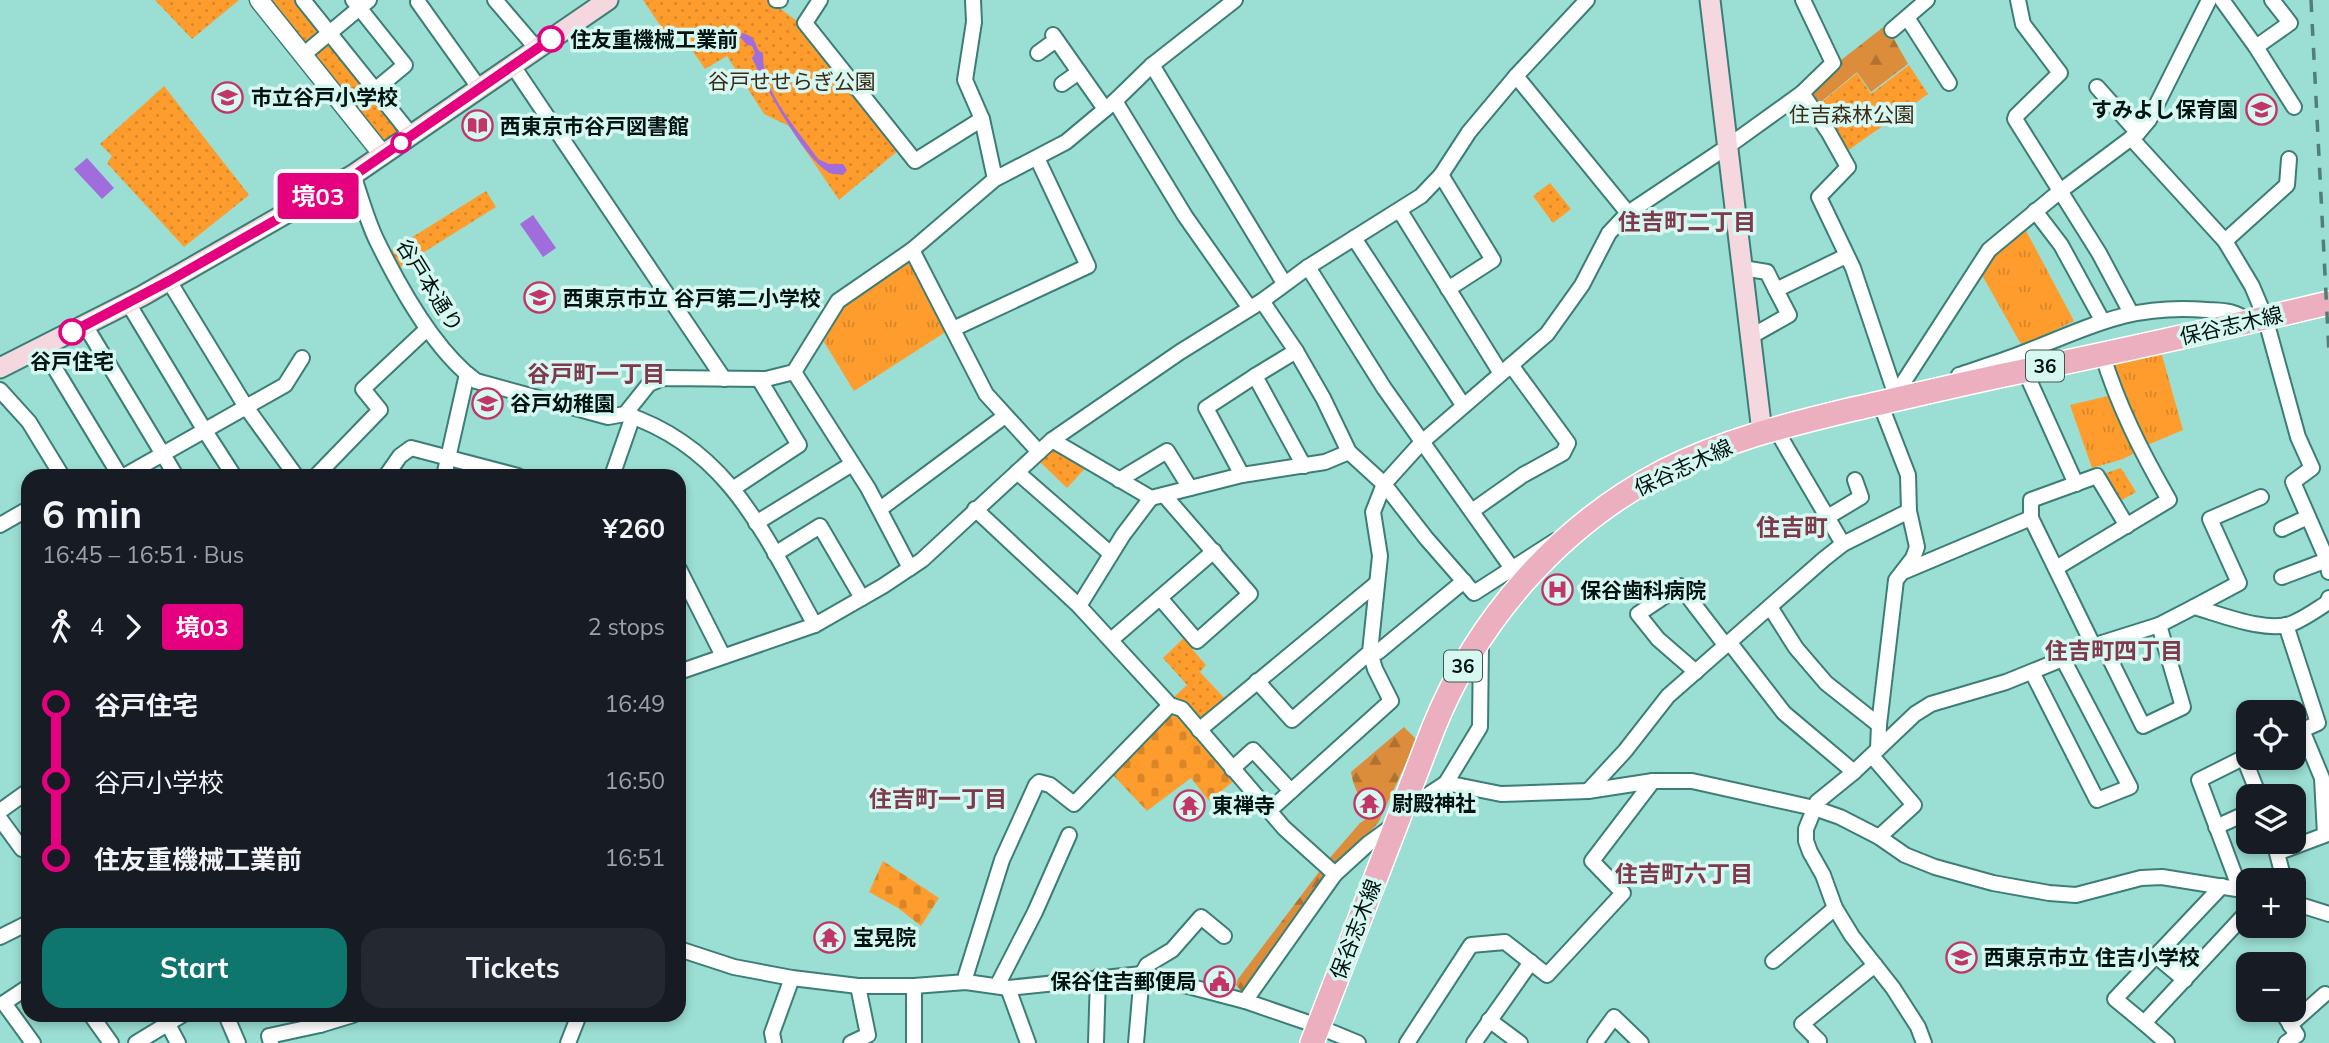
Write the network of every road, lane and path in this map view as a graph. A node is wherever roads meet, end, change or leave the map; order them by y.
1 (258, 0) edge
2 (303, 0) edge
3 (495, 0) edge
4 (608, 0) edge
5 (820, 0) edge
6 (973, 0) edge
7 (1235, 0) edge
8 (1587, 0) edge
9 (1710, 0) edge
10 (1803, 0) edge
11 (1927, 0) edge
12 (2018, 0) edge
13 (2209, 0) edge
14 (2222, 0) edge
15 (2272, 0) edge
16 (418, 2) dead end
17 (361, 3) edge
18 (1910, 10) edge
19 (1892, 30) dead end
20 (329, 33) junction
21 (2256, 47) junction
22 (537, 49) junction
23 (1038, 53) dead end
24 (303, 55) junction
25 (1152, 65) junction
26 (513, 66) junction
27 (1079, 72) junction
28 (1517, 76) junction
29 (1949, 83) dead end
30 (1062, 84) dead end
31 (2097, 87) dead end
32 (480, 89) junction
33 (375, 90) junction
34 (1802, 93) junction
35 (1110, 105) junction
36 (2294, 107) dead end
37 (982, 119) junction
38 (412, 136) junction
39 (2135, 136) junction
40 (1727, 147) junction
41 (383, 155) junction
42 (1037, 158) junction
43 (2289, 159) dead end
44 (1441, 175) junction
45 (353, 176) junction
46 (995, 179) junction
47 (2059, 192) junction
48 (1400, 211) junction
49 (2035, 211) junction
50 (1628, 212) junction
51 (1354, 238) junction
52 (2225, 241) junction
53 (912, 250) junction
54 (1846, 256) junction
55 (1308, 267) junction
56 (1743, 268) junction
57 (169, 281) junction
58 (1284, 283) junction
59 (1448, 289) junction
60 (1776, 290) junction
61 (128, 303) junction
62 (2329, 303) edge
63 (1256, 304) junction
64 (2131, 313) junction
65 (2256, 319) junction
66 (2102, 320) junction
67 (85, 325) junction
68 (427, 329) junction
69 (953, 329) junction
70 (1750, 337) junction
71 (42, 347) junction
72 (1296, 351) junction
73 (2102, 354) junction
74 (302, 358) dead end
75 (0, 368) edge
76 (1506, 368) junction
77 (2025, 371) junction
78 (794, 372) junction
79 (467, 374) junction
80 (1255, 376) junction
81 (724, 379) junction
82 (759, 379) junction
83 (0, 390) edge
84 (1932, 390) junction
85 (1889, 401) junction
86 (1463, 405) junction
87 (246, 407) junction
88 (629, 415) junction
89 (1005, 416) junction
90 (1768, 430) junction
91 (205, 431) junction
92 (1052, 440) junction
93 (1422, 442) junction
94 (1039, 452) junction
95 (1349, 452) junction
96 (161, 454) junction
97 (447, 458) junction
98 (852, 464) junction
99 (1304, 466) junction
100 (58, 469) edge
101 (118, 469) edge
102 (134, 469) edge
103 (171, 469) edge
104 (229, 469) edge
105 (291, 469) edge
106 (323, 469) edge
107 (391, 469) edge
108 (445, 469) edge
109 (490, 469) edge
110 (614, 469) edge
111 (1017, 472) junction
112 (1242, 475) junction
113 (1119, 480) junction
114 (1855, 480) dead end
115 (1384, 484) junction
116 (2076, 484) junction
117 (734, 488) junction
118 (1190, 488) junction
119 (1157, 497) junction
120 (2261, 497) dead end
121 (880, 509) junction
122 (975, 509) junction
123 (1472, 511) junction
124 (1909, 511) junction
125 (21, 513) edge
126 (1826, 517) junction
127 (2308, 517) junction
128 (2031, 518) junction
129 (757, 523) junction
130 (0, 525) edge
131 (2127, 526) junction
132 (1579, 528) junction
133 (2282, 529) dead end
134 (1843, 544) junction
135 (1214, 551) junction
136 (775, 554) junction
137 (1111, 554) junction
138 (2328, 566) edge
139 (1511, 567) junction
140 (910, 568) junction
141 (2056, 568) junction
142 (1902, 573) junction
143 (2282, 577) dead end
144 (1464, 582) junction
145 (1377, 583) junction
146 (686, 584) edge
147 (862, 598) junction
148 (1160, 598) junction
149 (2329, 598) edge
150 (1079, 606) junction
151 (1770, 607) junction
152 (2194, 607) junction
153 (815, 625) junction
154 (2159, 625) junction
155 (2287, 625) junction
156 (1481, 635) junction
157 (1111, 640) junction
158 (1728, 644) junction
159 (2098, 645) junction
160 (1370, 652) junction
161 (723, 656) junction
162 (2063, 659) junction
163 (686, 669) edge
164 (1696, 672) junction
165 (2032, 672) junction
166 (1257, 681) junction
167 (1170, 705) junction
168 (1879, 725) junction
169 (2306, 728) edge
170 (1199, 730) junction
171 (2306, 747) edge
172 (1875, 752) junction
173 (2236, 762) edge
174 (1232, 769) junction
175 (1854, 772) junction
176 (1653, 781) junction
177 (1446, 783) junction
178 (1588, 790) junction
179 (1291, 791) junction
180 (21, 796) edge
181 (1814, 808) junction
182 (1270, 810) junction
183 (0, 811) edge
184 (1399, 815) junction
185 (2236, 818) edge
186 (0, 820) edge
187 (2217, 827) junction
188 (1069, 835) dead end
189 (1879, 837) junction
190 (21, 848) edge
191 (2281, 868) edge
192 (2236, 871) edge
193 (1335, 874) junction
194 (2222, 886) junction
195 (2236, 889) edge
196 (2306, 907) edge
197 (1835, 908) junction
198 (2329, 914) edge
199 (2236, 924) edge
200 (21, 926) edge
201 (1224, 936) dead end
202 (0, 937) edge
203 (686, 951) edge
204 (2155, 956) junction
205 (1773, 961) dead end
206 (1531, 962) junction
207 (1875, 965) junction
208 (1142, 974) junction
209 (1098, 977) junction
210 (792, 978) junction
211 (2185, 980) junction
212 (966, 982) junction
213 (858, 986) junction
214 (915, 986) junction
215 (1003, 987) junction
216 (21, 992) edge
217 (2325, 994) dead end
218 (1245, 1001) junction
219 (1489, 1020) junction
220 (96, 1022) edge
221 (163, 1022) edge
222 (167, 1022) edge
223 (229, 1022) edge
224 (312, 1022) edge
225 (576, 1022) edge
226 (2144, 1023) junction
227 (1316, 1035) edge
228 (33, 1043) edge
229 (111, 1043) edge
230 (136, 1043) edge
231 (178, 1043) edge
232 (238, 1043) edge
233 (271, 1043) edge
234 (568, 1043) edge
235 (774, 1043) edge
236 (851, 1043) edge
237 (915, 1043) edge
238 (1028, 1043) edge
239 (1096, 1043) edge
240 (1136, 1043) edge
241 (1358, 1043) edge
242 (1407, 1043) edge
243 (1474, 1043) edge
244 (1520, 1043) edge
245 (1595, 1043) edge
246 (1641, 1043) edge
247 (1816, 1043) edge
248 (1924, 1043) edge
249 (2167, 1043) edge
250 (2286, 1043) edge

1 - 24 street
2 - 20 street
3 - 22 street
4 - 22 main road
5 - 37 street
6 - 37 street
7 - 25 street
8 - 28 street
9 - 40 main road
10 - 34 street
11 - 18 street
12 - 47 street
13 - 39 street
14 - 21 street
15 - 21 street
16 - 32 street
17 - 20 street
17 - 33 street
18 - 19 street
18 - 29 street
20 - 24 street
20 - 33 street
21 - 36 street
22 - 26 main road
23 - 27 street
24 - 41 street
25 - 35 street
25 - 58 street
26 - 32 main road
26 - 81 street
27 - 30 street
27 - 35 street
28 - 44 street
28 - 50 street
31 - 39 street
32 - 38 main road
33 - 38 street
34 - 40 street
34 - 54 street
35 - 42 street
35 - 63 street
37 - 46 street
38 - 41 main road
39 - 47 street
39 - 52 street
40 - 50 street
40 - 56 main road
41 - 45 main road
42 - 46 street
42 - 69 street
43 - 52 street
44 - 48 street
44 - 59 street
45 - 57 main road
45 - 68 street, 谷戸本通り
46 - 53 street
47 - 49 street
47 - 64 street
48 - 51 street
48 - 59 street
49 - 66 street
49 - 85 street
50 - 76 street
51 - 55 street
51 - 86 street
52 - 65 street
53 - 69 street
53 - 78 street
54 - 60 street
54 - 85 street
55 - 58 street
55 - 93 street
56 - 60 street
56 - 70 main road
57 - 61 main road
57 - 87 street
58 - 63 street
59 - 76 street
60 - 70 street
61 - 67 main road
61 - 91 street
62 - 65 main road, 保谷志木線 / 36
63 - 72 street
63 - 92 street
64 - 65 street
64 - 66 street
65 - 73 main road, 保谷志木線 / 36
65 - 127 street
66 - 84 street
67 - 71 main road
67 - 96 street
68 - 79 street, 谷戸本通り
68 - 106 street
69 - 89 street
70 - 90 main road
71 - 75 main road
71 - 101 street
72 - 80 street
72 - 95 street
73 - 77 main road, 保谷志木線 / 36
73 - 131 street
74 - 87 street
76 - 86 street
76 - 123 street
77 - 84 main road, 保谷志木線 / 36
77 - 116 street
78 - 82 street
78 - 98 street
79 - 88 street, 谷戸本通り
79 - 97 street
80 - 99 street
80 - 112 street
81 - 82 street
81 - 88 street
82 - 117 street
83 - 100 street
84 - 85 main road, 保谷志木線 / 36
85 - 90 main road, 保谷志木線 / 36
85 - 124 street
86 - 93 street
87 - 91 street
87 - 105 street
88 - 110 street
88 - 117 street
89 - 94 street
89 - 121 street
90 - 126 street
90 - 132 main road, 保谷志木線 / 36
91 - 96 street
91 - 104 street
92 - 94 street
92 - 113 street
93 - 115 street
93 - 123 street
94 - 111 street
95 - 99 street
95 - 115 street
96 - 102 street
96 - 103 street
97 - 107 street
97 - 108 street
97 - 109 street
98 - 121 street
98 - 129 street
99 - 112 street
111 - 122 street
111 - 137 street
112 - 118 street
113 - 118 street
113 - 119 street
114 - 126 street
115 - 144 street
115 - 145 street
116 - 128 street
116 - 131 street
117 - 129 street
118 - 119 street
119 - 135 street
119 - 137 street
120 - 152 street
121 - 140 street
122 - 140 street
122 - 150 street
123 - 139 street
124 - 134 street
124 - 142 street
125 - 130 street
126 - 134 street
127 - 133 street
127 - 138 street
128 - 141 street
128 - 142 street
129 - 136 street
131 - 141 street
132 - 139 street
132 - 156 main road, 保谷志木線 / 36
134 - 151 street
135 - 148 street
135 - 148 street
136 - 147 street
136 - 153 street
137 - 150 street
138 - 143 street
139 - 144 street
140 - 147 street
141 - 159 street
142 - 168 street
144 - 160 street
145 - 160 street
145 - 166 street
146 - 161 street
147 - 153 street
148 - 157 street
149 - 155 street
150 - 157 street
151 - 158 street
151 - 168 street
152 - 154 street
152 - 155 street
153 - 161 street
154 - 159 street
154 - 159 street
155 - 169 street
156 - 177 street
156 - 184 main road, 保谷志木線 / 36
157 - 167 street
158 - 164 street
158 - 164 street
158 - 175 street
159 - 162 street
160 - 166 street
160 - 179 street
161 - 163 street
162 - 165 street
162 - 165 street
164 - 178 street
165 - 172 street
166 - 170 street
167 - 170 street
167 - 212 street
168 - 172 street
170 - 174 street
171 - 191 street
172 - 175 street
172 - 189 street
173 - 187 street
174 - 179 street
174 - 182 street
175 - 181 street
176 - 178 street
176 - 181 street
176 - 206 street
177 - 178 street
177 - 184 street
179 - 182 street
180 - 183 street
181 - 189 street
181 - 197 street
182 - 193 street
184 - 193 street
184 - 227 main road, 保谷志木線 / 36
185 - 187 street
186 - 190 street
187 - 192 street
188 - 215 street
189 - 194 street
193 - 218 street
194 - 195 street
194 - 204 street
196 - 198 street
197 - 205 street
197 - 207 street
199 - 211 street
200 - 202 street
201 - 208 street
203 - 210 street
204 - 211 street
204 - 226 street
206 - 219 street
206 - 242 street
207 - 247 street
207 - 248 street
208 - 209 street
208 - 218 street
208 - 240 street
209 - 215 street
209 - 239 street
210 - 213 street
210 - 235 street
211 - 226 street
212 - 214 street
212 - 215 street
213 - 214 street
213 - 236 street
214 - 237 street
215 - 238 street
216 - 228 street
217 - 250 street
218 - 227 street
219 - 243 street
219 - 244 street
220 - 229 street
221 - 230 street
222 - 231 street
223 - 232 street
224 - 233 street
225 - 234 street
226 - 249 street
227 - 241 street
245 - 246 street

